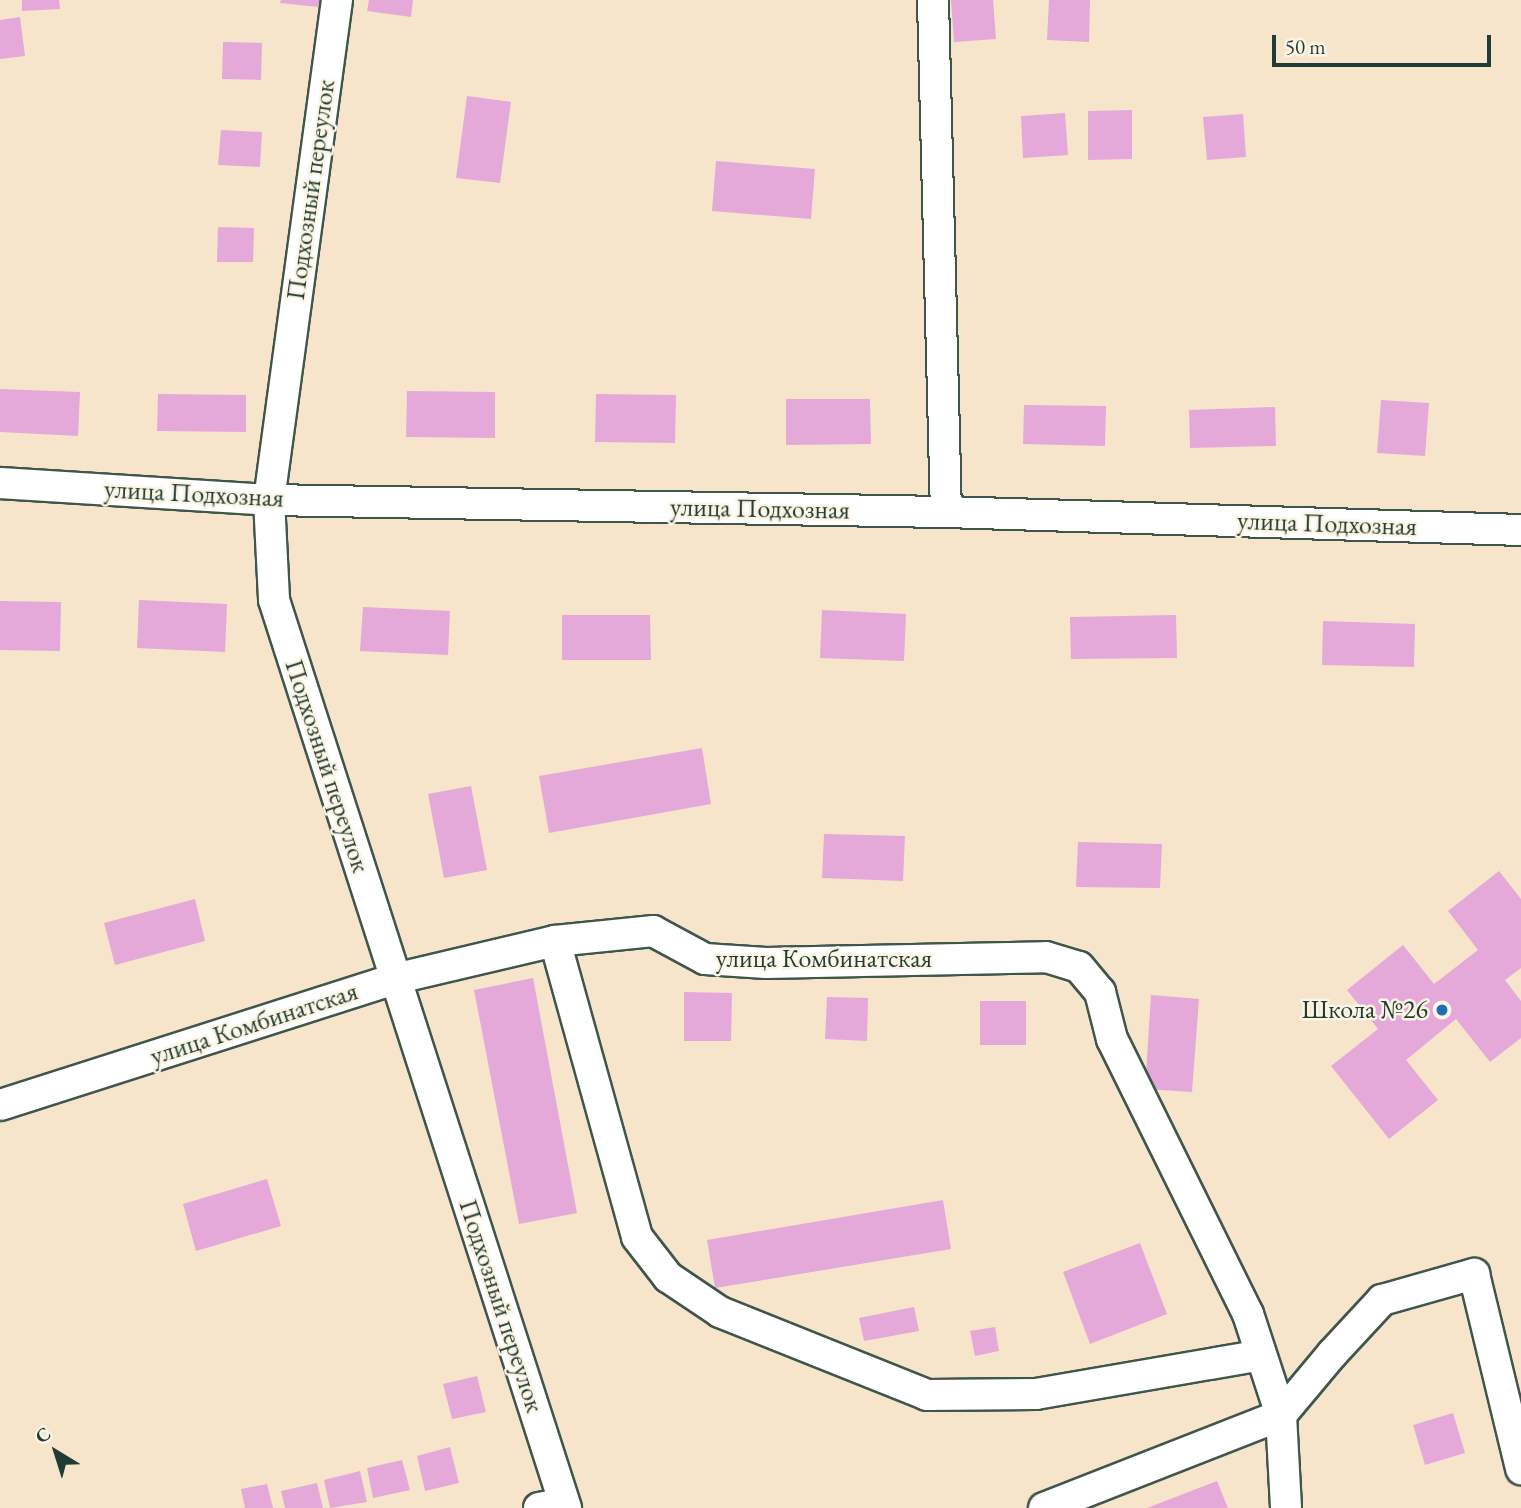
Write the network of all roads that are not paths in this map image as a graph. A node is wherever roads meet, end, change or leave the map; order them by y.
1 (337, 0) edge
2 (933, 0) edge
3 (0, 483) edge
4 (269, 500) junction
5 (946, 512) junction
6 (1521, 530) edge
7 (555, 941) junction
8 (394, 979) junction
9 (0, 1105) edge
10 (1261, 1355) junction
11 (1281, 1415) junction
12 (1521, 1469) edge
13 (556, 1506) edge
14 (1044, 1508) edge
15 (1286, 1508) edge

1 - 4 street, Подхозный переулок
2 - 5 street
3 - 4 street, улица Подхозная
4 - 5 street, улица Подхозная
4 - 8 street, Подхозный переулок
5 - 6 street, улица Подхозная
7 - 8 street, улица Комбинатская
7 - 10 street, улица Комбинатская
7 - 10 street
8 - 9 street, улица Комбинатская
8 - 13 street, Подхозный переулок
10 - 11 street, улица Комбинатская
11 - 12 street
11 - 14 street
11 - 15 street, улица Комбинатская

